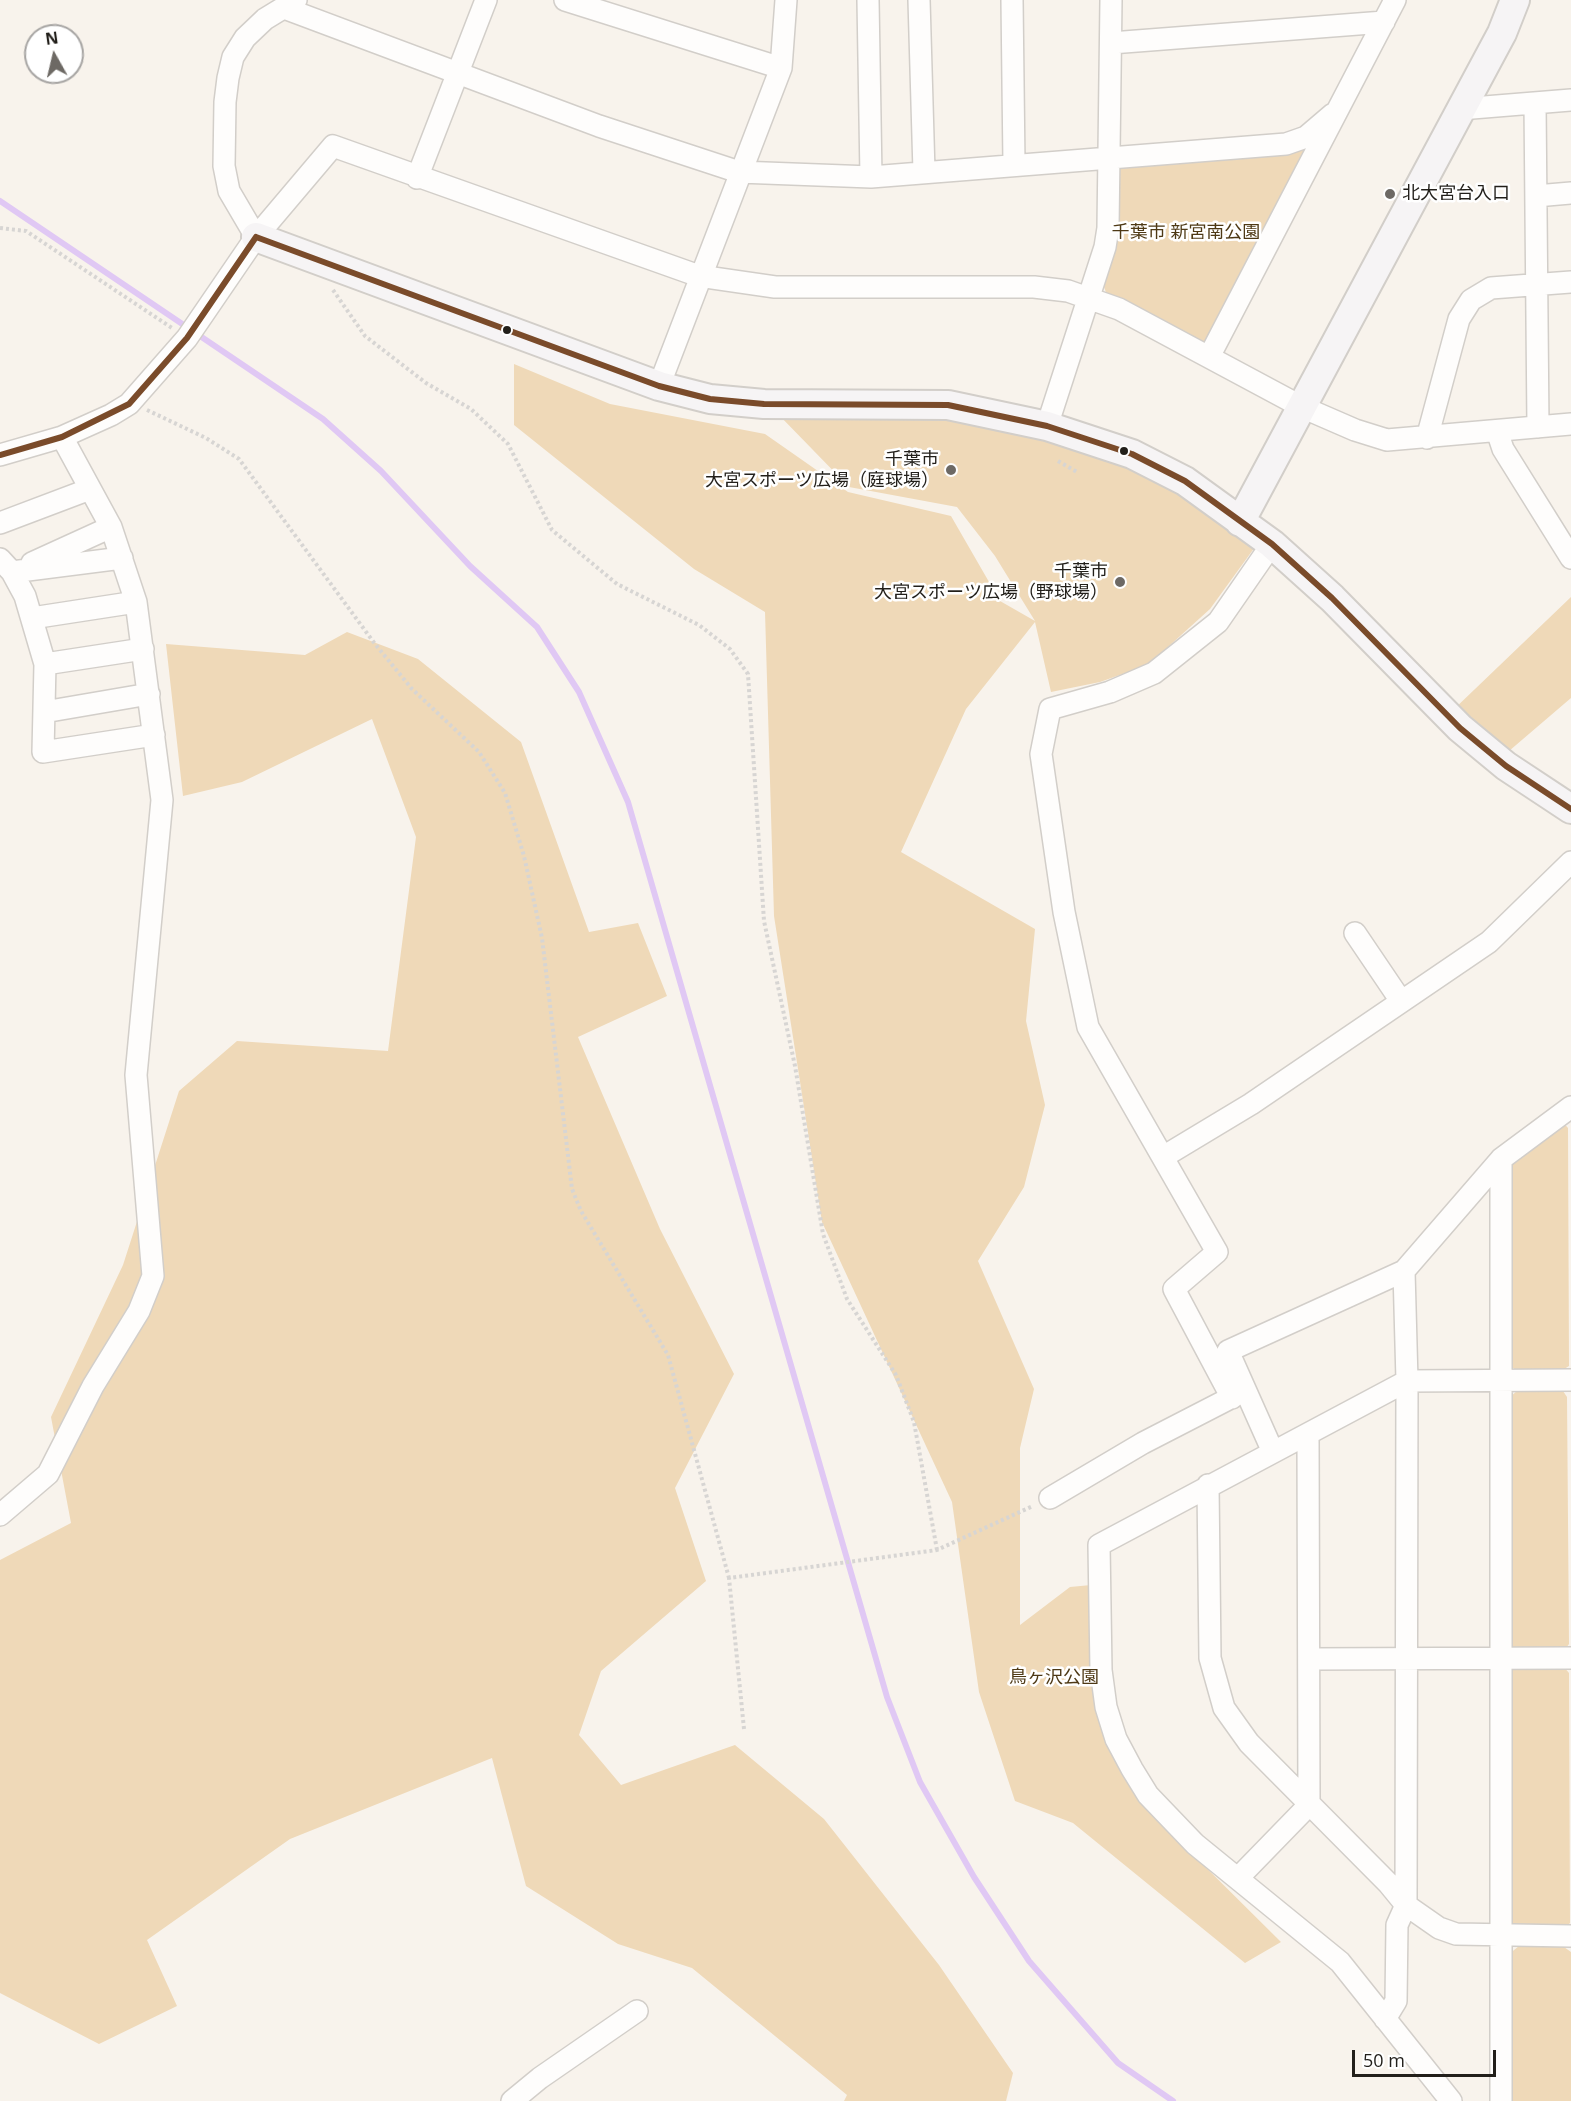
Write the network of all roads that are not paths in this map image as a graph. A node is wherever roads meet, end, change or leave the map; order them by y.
1 (486, 0) edge
2 (565, 0) edge
3 (786, 0) edge
4 (868, 0) edge
5 (919, 0) edge
6 (1012, 0) edge
7 (1111, 0) edge
8 (1395, 0) edge
9 (1515, 0) edge
10 (290, 4) edge
11 (1384, 22) junction
12 (1112, 43) junction
13 (781, 68) junction
14 (459, 73) junction
15 (1571, 100) edge
16 (1535, 103) junction
17 (1460, 109) junction
18 (1333, 114) junction
19 (1109, 158) junction
20 (1014, 164) junction
21 (739, 172) junction
22 (924, 172) junction
23 (871, 177) junction
24 (417, 178) junction
25 (1571, 193) edge
26 (1536, 196) junction
27 (256, 237) junction
28 (699, 276) junction
29 (1571, 282) edge
30 (1537, 285) junction
31 (1088, 297) junction
32 (1209, 357) junction
33 (659, 386) junction
34 (1302, 407) junction
35 (1571, 424) edge
36 (1047, 426) junction
37 (1538, 427) junction
38 (1497, 431) junction
39 (62, 437) junction
40 (1427, 438) junction
41 (0, 455) edge
42 (90, 489) junction
43 (1240, 522) junction
44 (0, 523) edge
45 (111, 527) junction
46 (1272, 544) junction
47 (122, 558) junction
48 (1571, 558) edge
49 (6, 566) edge
50 (136, 602) junction
51 (32, 618) junction
52 (143, 649) junction
53 (45, 664) junction
54 (149, 694) junction
55 (44, 712) junction
56 (154, 735) junction
57 (1571, 809) edge
58 (1571, 862) edge
59 (1355, 933) dead end
60 (1401, 1001) junction
61 (1571, 1107) edge
62 (1163, 1157) junction
63 (1501, 1159) junction
64 (1404, 1270) junction
65 (1501, 1380) junction
66 (1571, 1380) edge
67 (1407, 1381) junction
68 (1238, 1394) junction
69 (1308, 1434) junction
70 (1273, 1452) junction
71 (1208, 1485) junction
72 (1050, 1498) road end
73 (0, 1515) edge
74 (1501, 1657) junction
75 (1571, 1658) edge
76 (1310, 1659) junction
77 (1406, 1659) junction
78 (1309, 1805) junction
79 (1238, 1878) junction
80 (1406, 1905) junction
81 (1502, 1936) junction
82 (1571, 1936) edge
83 (637, 2011) dead end
84 (1385, 2019) junction
85 (512, 2101) edge
86 (1451, 2101) edge
87 (1501, 2101) edge

1 - 14 street
2 - 13 street
3 - 13 street
4 - 23 street
5 - 22 street
6 - 20 street
7 - 12 street
8 - 11 street
9 - 17 street
10 - 14 street
10 - 27 street
11 - 12 street
11 - 18 street
12 - 19 street
13 - 21 street
14 - 21 street
14 - 24 street
15 - 16 street
16 - 17 street
16 - 26 street
17 - 34 street
18 - 19 street
18 - 32 street
19 - 20 street
19 - 31 street
20 - 22 street
21 - 23 street
21 - 28 street
22 - 23 street
24 - 27 street
24 - 28 street
25 - 26 street
26 - 30 street
27 - 33 street
27 - 39 street
28 - 31 street
28 - 33 street
29 - 30 street
30 - 37 street
30 - 40 street
31 - 32 street
31 - 36 street
32 - 34 street
33 - 36 street
34 - 40 street
34 - 43 street
35 - 37 street
36 - 43 street
37 - 38 street
38 - 40 street
38 - 48 street
39 - 41 street
39 - 42 street
42 - 44 street
42 - 45 street
43 - 46 street
45 - 47 street
45 - 49 street
46 - 57 street
46 - 62 street
47 - 49 street
47 - 50 street
49 - 51 street
50 - 51 street
50 - 52 street
51 - 53 street
52 - 53 street
52 - 54 street
53 - 55 street
54 - 55 street
54 - 56 street
55 - 56 street
56 - 73 street
58 - 60 street
59 - 60 street
60 - 62 street
61 - 63 street
62 - 68 street
63 - 64 street
63 - 65 street
64 - 67 street
64 - 68 street
65 - 66 street
65 - 67 street
65 - 74 street
67 - 69 street
67 - 77 street
68 - 70 street
68 - 72 street
69 - 70 street
69 - 76 street
70 - 71 street
71 - 78 street
71 - 79 street
74 - 75 street
74 - 77 street
74 - 81 street
76 - 77 street
76 - 78 street
77 - 80 street
78 - 79 street
78 - 80 street
79 - 84 street
80 - 81 street
80 - 84 street
81 - 82 street
81 - 87 street
83 - 85 street
84 - 86 street

